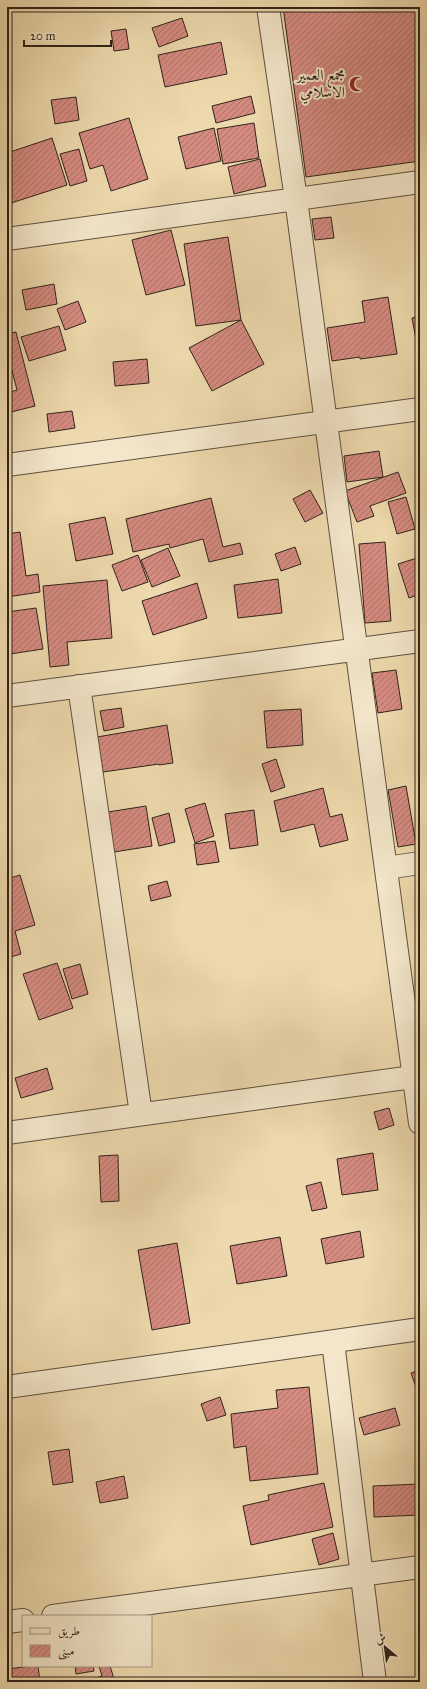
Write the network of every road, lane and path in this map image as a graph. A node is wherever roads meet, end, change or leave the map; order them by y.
1 (268, 7) edge
2 (420, 182) edge
3 (296, 199) junction
4 (7, 239) edge
5 (420, 409) edge
6 (326, 422) junction
7 (7, 465) edge
8 (420, 641) edge
9 (356, 649) junction
10 (80, 686) junction
11 (7, 696) edge
12 (420, 863) edge
13 (386, 868) junction
14 (417, 1076) edge
15 (140, 1114) junction
16 (420, 1122) edge
17 (7, 1133) edge
18 (420, 1329) edge
19 (333, 1342) junction
20 (7, 1387) edge
21 (420, 1567) edge
22 (361, 1574) junction
23 (60, 1615) edge
24 (22, 1620) edge
25 (7, 1622) edge
26 (374, 1682) edge

1 - 3 street
2 - 3 street
3 - 4 street
3 - 6 street
5 - 6 street
6 - 7 street
6 - 9 street
8 - 9 street
9 - 10 street
9 - 13 street
10 - 11 street
10 - 15 street
12 - 13 street
13 - 14 street
14 - 15 street
14 - 16 street
15 - 17 street
18 - 19 street
19 - 20 street
19 - 22 street
21 - 22 street
22 - 23 street
22 - 26 street
24 - 25 street

